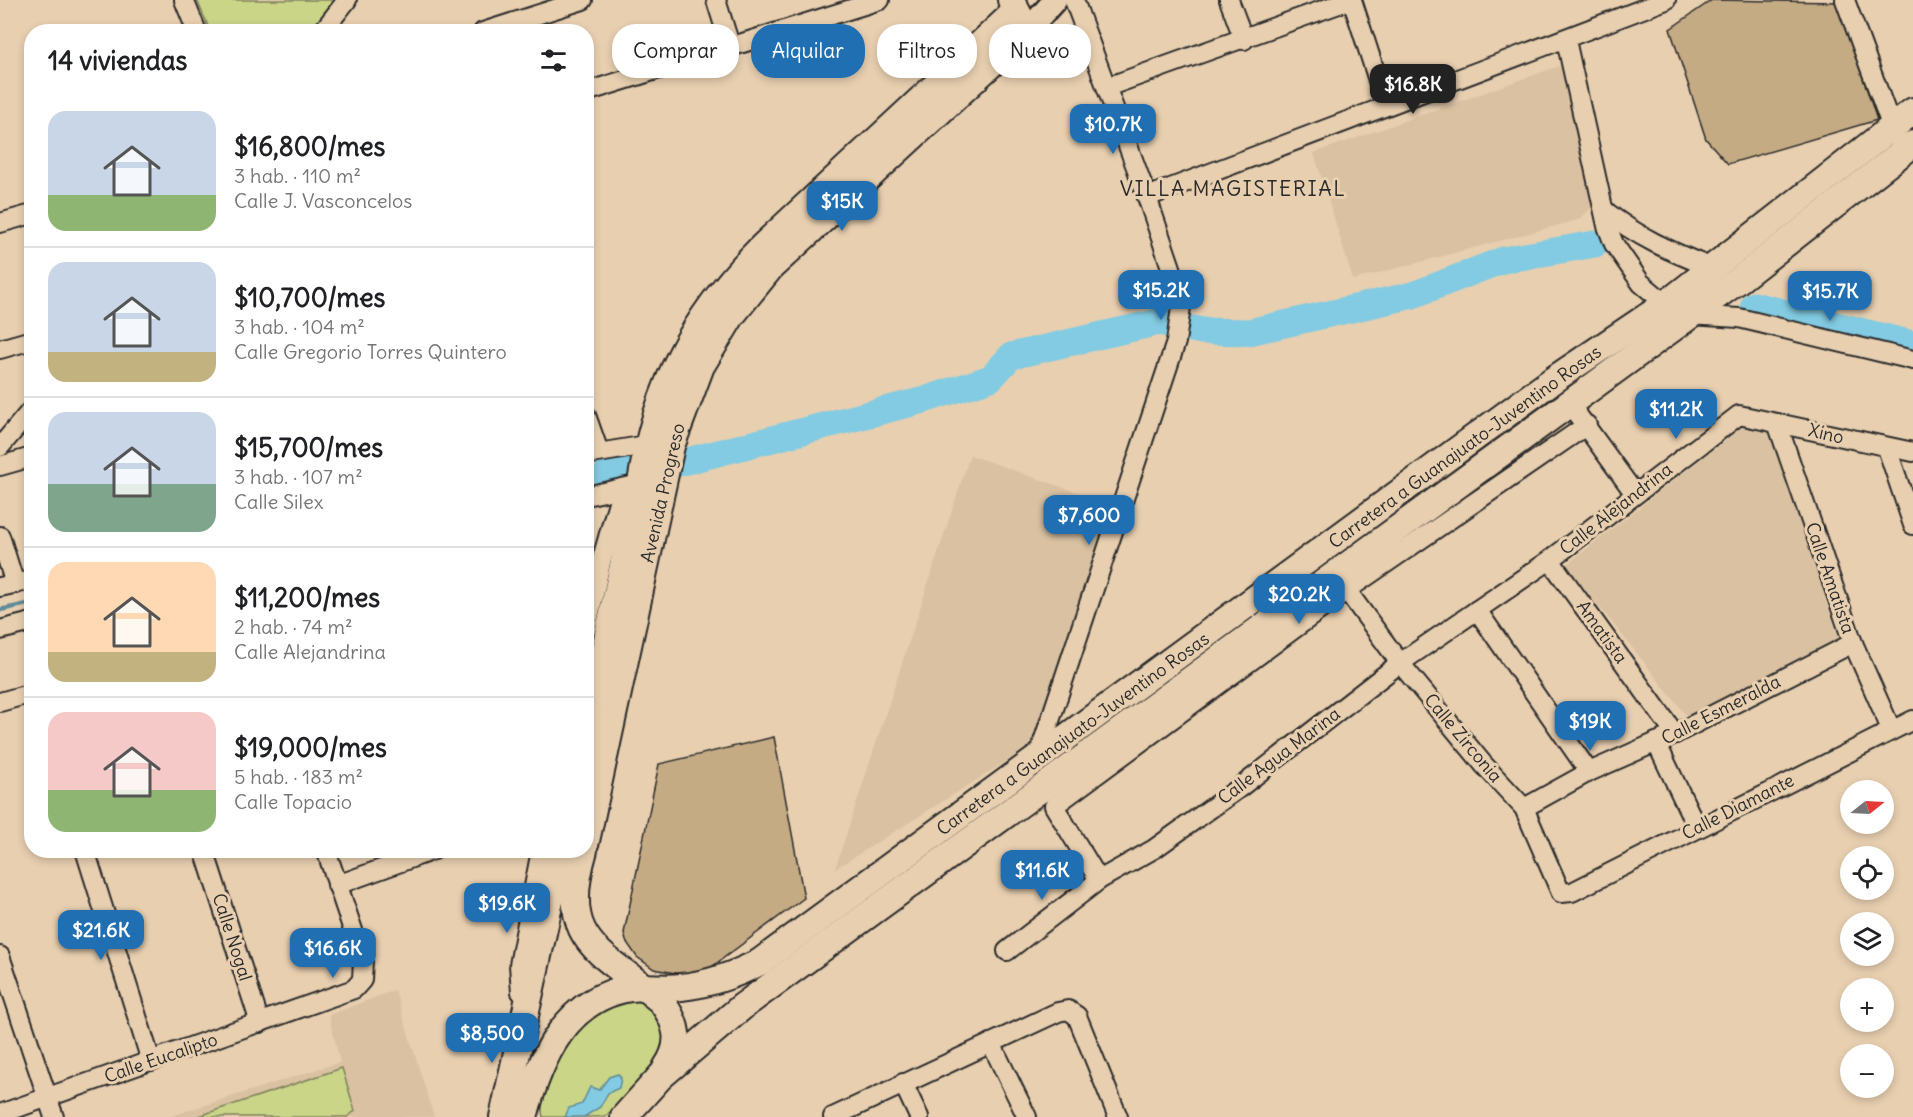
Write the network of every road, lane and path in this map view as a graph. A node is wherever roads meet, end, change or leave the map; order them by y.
1 (184, 0) edge
2 (347, 0) edge
3 (582, 0) edge
4 (716, 0) edge
5 (880, 0) edge
6 (1055, 0) edge
7 (1074, 0) edge
8 (1229, 0) edge
9 (1351, 0) edge
10 (1666, 0) edge
11 (1845, 0) edge
12 (1013, 15) edge
13 (194, 24) edge
14 (328, 24) edge
15 (508, 24) edge
16 (724, 24) edge
17 (1244, 40) junction
18 (1566, 40) junction
19 (739, 45) edge
20 (632, 78) edge
21 (1107, 87) junction
22 (594, 90) edge
23 (1386, 105) junction
24 (1913, 111) edge
25 (1891, 126) junction
26 (1908, 147) edge
27 (1147, 197) junction
28 (1604, 210) junction
29 (24, 216) edge
30 (0, 223) edge
31 (1710, 267) junction
32 (1666, 304) junction
33 (1689, 315) junction
34 (24, 342) edge
35 (0, 349) edge
36 (1913, 360) edge
37 (1569, 403) junction
38 (1739, 415) joint
39 (24, 418) edge
40 (1777, 423) junction
41 (1587, 425) junction
42 (659, 445) junction
43 (0, 447) edge
44 (1887, 448) junction
45 (1913, 452) edge
46 (594, 454) edge
47 (24, 459) edge
48 (0, 466) edge
49 (646, 481) junction
50 (594, 494) edge
51 (1635, 494) junction
52 (1913, 525) edge
53 (0, 536) edge
54 (1550, 560) junction
55 (594, 564) edge
56 (1340, 582) junction
57 (15, 584) edge
58 (1477, 610) junction
59 (24, 624) edge
60 (0, 630) edge
61 (1852, 643) junction
62 (1400, 663) junction
63 (24, 695) edge
64 (0, 702) edge
65 (594, 702) edge
66 (1913, 720) edge
67 (1891, 729) junction
68 (1675, 734) junction
69 (1656, 742) junction
70 (1036, 762) junction
71 (1589, 772) junction
72 (594, 786) edge
73 (1524, 808) junction
74 (1697, 828) junction
75 (88, 858) edge
76 (207, 858) edge
77 (329, 858) edge
78 (412, 858) edge
79 (539, 858) edge
80 (559, 858) edge
81 (582, 858) edge
82 (1099, 880) junction
83 (337, 885) junction
84 (1564, 894) joint
85 (1007, 951) dead end
86 (0, 956) edge
87 (644, 987) junction
88 (5, 991) edge
89 (526, 1010) junction
90 (260, 1023) junction
91 (991, 1043) junction
92 (151, 1061) junction
93 (661, 1076) junction
94 (903, 1083) junction
95 (532, 1086) junction
96 (47, 1098) junction
97 (0, 1114) edge
98 (54, 1117) edge
99 (503, 1117) edge
100 (524, 1117) edge
101 (536, 1117) edge
102 (624, 1117) edge
103 (833, 1117) edge
104 (919, 1117) edge
105 (1027, 1117) edge
106 (1118, 1117) edge

1 - 13 street
2 - 14 street
3 - 15 street
4 - 16 street
5 - 19 street
6 - 12 street, Avenida Progreso
7 - 21 street
8 - 17 street
9 - 17 street
9 - 23 street
10 - 18 street
11 - 25 street
12 - 42 main road, Avenida Progreso
17 - 21 street
18 - 23 street
18 - 28 street
20 - 22 street
21 - 27 street
23 - 27 street
24 - 25 main road, Carretera a Guanajuato-Juventino Rosas
25 - 26 street
25 - 31 main road, Carretera a Guanajuato-Juventino Rosas
26 - 33 main road, Carretera a Guanajuato-Juventino Rosas
27 - 70 street
28 - 31 street
28 - 32 street
29 - 30 street
31 - 32 main road, Carretera a Guanajuato-Juventino Rosas
32 - 33 street
32 - 70 main road, Carretera a Guanajuato-Juventino Rosas
33 - 36 street
33 - 37 main road, Carretera a Guanajuato-Juventino Rosas
34 - 35 street
37 - 41 street
37 - 56 main road, Carretera a Guanajuato-Juventino Rosas
38 - 40 street, Xino
38 - 51 street, Calle Alejandrina
39 - 43 street
40 - 44 street, Xino
40 - 61 street, Calle Amatista
41 - 51 street
41 - 56 street
42 - 46 street
42 - 49 main road, Avenida Progreso
44 - 45 street, Xino
44 - 52 street
47 - 48 street
49 - 50 street
49 - 55 street
49 - 65 main road, Avenida Progreso
49 - 72 main road, Avenida Progreso
51 - 54 street, Calle Alejandrina
53 - 57 street
54 - 58 street, Calle Agua Marina
54 - 68 street, Amatista
56 - 62 street, Calle Zirconia
56 - 82 street
56 - 93 main road, Carretera a Guanajuato-Juventino Rosas
58 - 62 street, Calle Agua Marina
58 - 71 street
59 - 60 street
61 - 67 street, Calle Amatista
61 - 68 street, Calle Esmeralda
62 - 73 street, Calle Zirconia
62 - 82 street, Calle Agua Marina
63 - 64 street
66 - 67 street, Calle Diamante
67 - 74 street, Calle Diamante
68 - 69 street, Calle Esmeralda
69 - 71 street, Calle Esmeralda
69 - 74 street
70 - 87 main road, Carretera a Guanajuato-Juventino Rosas
71 - 73 street, Calle Esmeralda
73 - 84 street, Calle Zirconia
74 - 84 street, Calle Diamante
75 - 92 street
76 - 90 street, Calle Nogal
77 - 83 street
78 - 83 street
79 - 89 street
80 - 89 main road
81 - 87 main road
82 - 85 street, Calle Agua Marina
83 - 90 street, Calle Eucalipto
86 - 88 street
87 - 93 main road
87 - 95 main road, Carretera a Guanajuato-Juventino Rosas
88 - 96 street
89 - 95 main road
89 - 99 main road
90 - 92 street, Calle Eucalipto
91 - 94 street
91 - 105 street
91 - 106 street
92 - 96 street, Calle Eucalipto
93 - 102 main road
94 - 103 street
94 - 104 street
95 - 100 main road
95 - 101 main road
96 - 97 street, Calle Eucalipto
96 - 98 street

